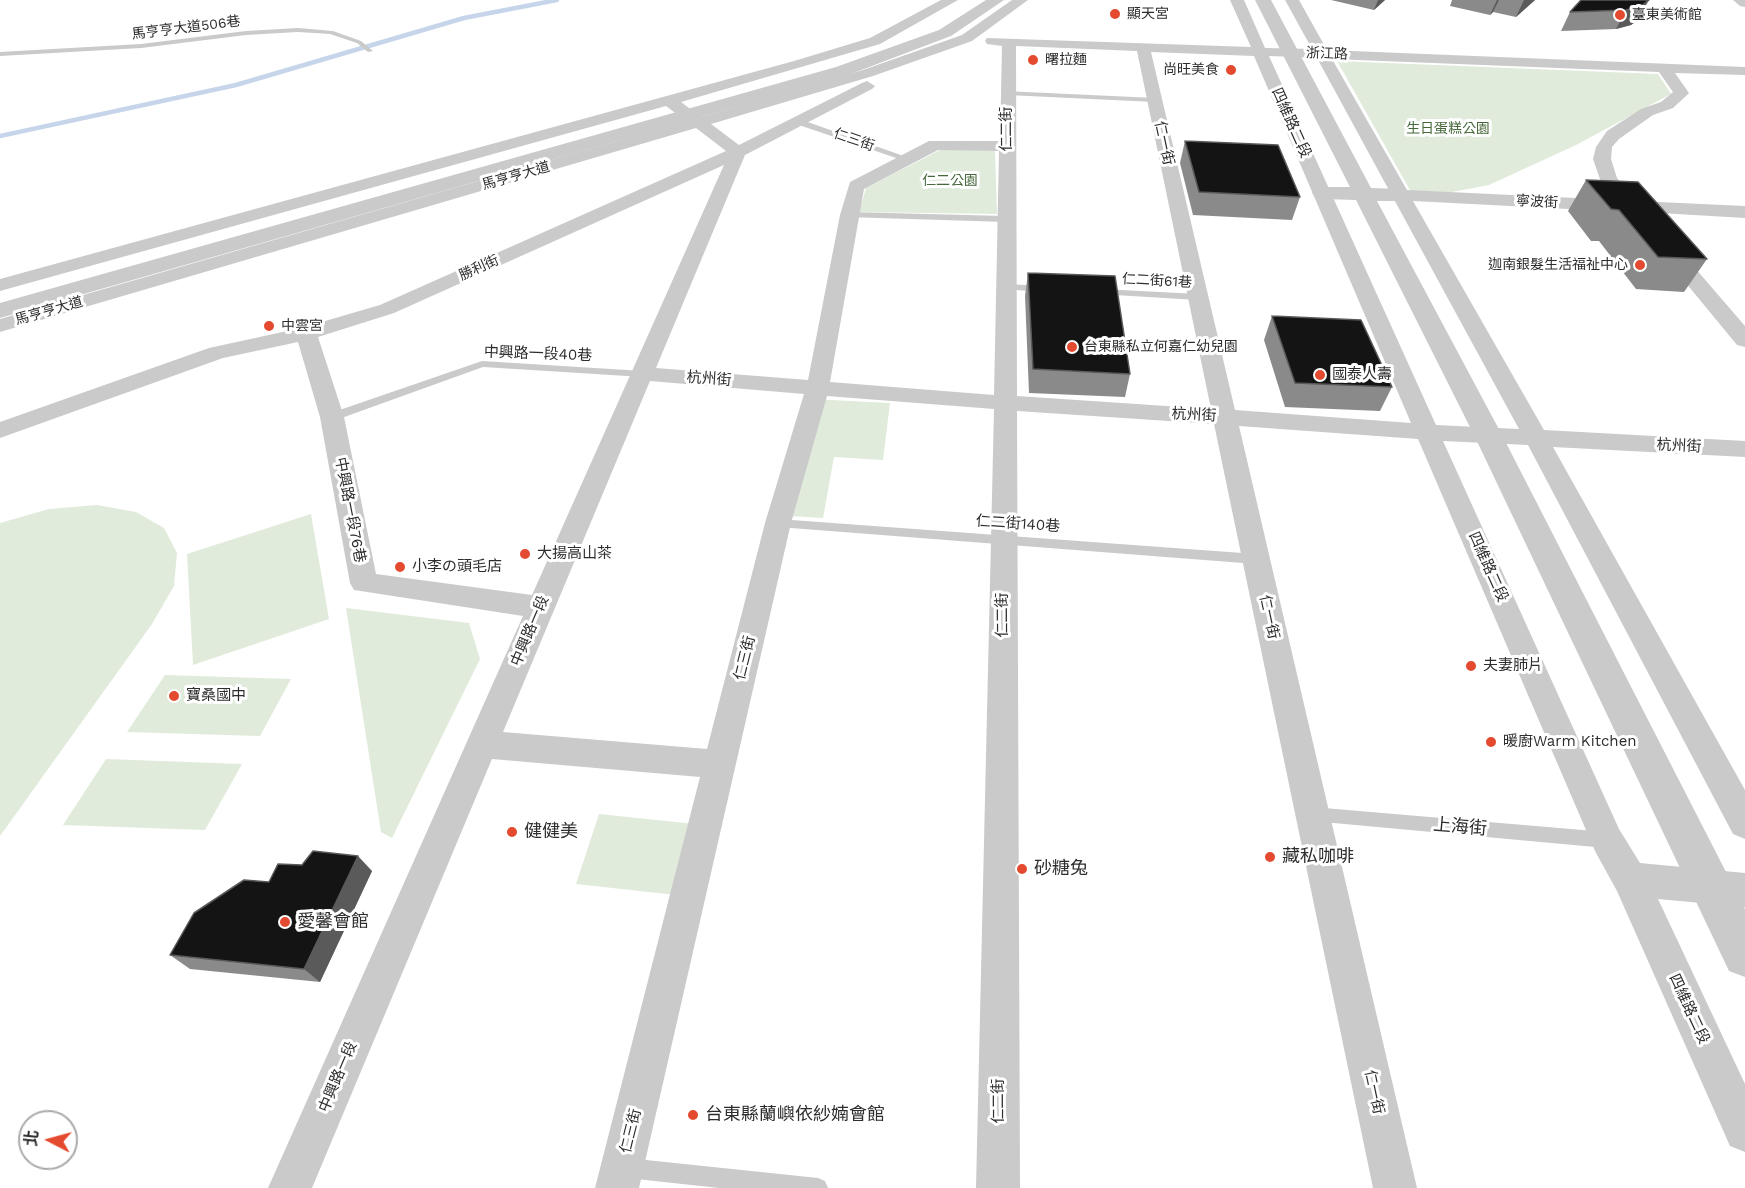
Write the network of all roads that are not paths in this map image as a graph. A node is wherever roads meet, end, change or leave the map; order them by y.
1 (951, 0) edge
2 (973, 0) edge
3 (996, 0) edge
4 (1021, 0) edge
5 (1740, 0) edge
6 (1259, 2) edge
7 (1745, 3) edge
8 (927, 28) junction
9 (967, 38) junction
10 (1009, 42) junction
11 (1143, 46) junction
12 (935, 49) junction
13 (370, 50) dead end
14 (1259, 51) junction
15 (1288, 53) junction
16 (0, 54) edge
17 (1323, 54) junction
18 (1664, 68) junction
19 (1745, 71) edge
20 (1007, 93) junction
21 (1155, 100) junction
22 (684, 111) junction
23 (799, 122) junction
24 (1007, 146) junction
25 (738, 152) junction
26 (908, 159) junction
27 (1322, 192) junction
28 (1362, 194) junction
29 (1401, 195) junction
30 (1633, 207) junction
31 (1745, 212) edge
32 (849, 215) junction
33 (1006, 219) junction
34 (0, 285) edge
35 (1006, 287) junction
36 (1051, 289) edge
37 (1085, 291) edge
38 (1198, 297) junction
39 (0, 299) edge
40 (0, 311) edge
41 (0, 326) edge
42 (306, 334) junction
43 (1745, 340) edge
44 (643, 374) junction
45 (818, 387) junction
46 (1005, 403) junction
47 (332, 417) junction
48 (1224, 417) junction
49 (0, 430) edge
50 (1429, 432) junction
51 (1488, 435) junction
52 (1536, 438) junction
53 (1745, 449) edge
54 (778, 523) junction
55 (1004, 540) junction
56 (1256, 558) junction
57 (540, 607) junction
58 (482, 744) junction
59 (719, 764) junction
60 (1312, 814) junction
61 (1745, 823) edge
62 (1607, 840) junction
63 (1630, 879) junction
64 (1728, 888) edge
65 (1745, 955) edge
66 (1745, 1131) edge
67 (620, 1178) edge
68 (290, 1188) edge
69 (818, 1188) edge
70 (998, 1188) edge
71 (1395, 1188) edge

1 - 8 street, 馬亨亨大道
2 - 8 street, 馬亨亨大道
3 - 8 street, 馬亨亨大道
4 - 9 street, 馬亨亨大道
5 - 7 street
6 - 14 street, 四維路二段
6 - 15 street, 四維路二段
6 - 17 street
8 - 9 street, 浙江路
8 - 22 street, 馬亨亨大道
9 - 10 street, 浙江路
9 - 12 street, 馬亨亨大道
10 - 11 street, 浙江路
10 - 20 street, 仁二街
11 - 14 street, 浙江路
11 - 21 street, 仁一街
12 - 22 street, 馬亨亨大道
12 - 23 street, 勝利街
13 - 16 lane, 馬亨亨大道506巷
14 - 15 street, 浙江路
14 - 27 street, 四維路二段
15 - 17 street, 浙江路
15 - 28 street, 四維路二段
17 - 18 street, 浙江路
17 - 29 street
18 - 19 street, 浙江路
18 - 30 street
20 - 21 lane
20 - 24 street, 仁二街
21 - 38 street, 仁一街
22 - 25 street
22 - 34 street, 馬亨亨大道
22 - 39 street, 馬亨亨大道
22 - 40 street, 馬亨亨大道
22 - 41 street, 馬亨亨大道
23 - 25 street, 勝利街
23 - 26 lane, 仁三街
24 - 26 street, 仁三街
24 - 33 street, 仁二街
25 - 42 street, 勝利街
25 - 44 street, 中興路一段
26 - 32 street, 仁三街
27 - 28 street
27 - 50 street, 四維路二段
28 - 29 street
28 - 51 street, 四維路二段
29 - 30 street, 寧波街
29 - 52 street
30 - 31 street, 寧波街
30 - 43 street
32 - 33 lane
32 - 45 street, 仁三街
33 - 35 street, 仁二街
35 - 36 lane
35 - 46 street, 仁二街
37 - 38 lane, 仁二街61巷
38 - 48 street, 仁一街
42 - 47 street, 中興路一段76巷
42 - 49 street, 勝利街
44 - 45 street, 杭州街
44 - 47 lane, 中興路一段40巷
44 - 57 street, 中興路一段
45 - 46 street, 杭州街
45 - 54 street, 仁三街
46 - 48 street, 杭州街
46 - 55 street, 仁二街
47 - 57 street, 中興路一段76巷
48 - 50 street, 杭州街
48 - 56 street, 仁一街
50 - 51 street, 杭州街
50 - 62 street, 四維路二段
51 - 52 street, 杭州街
51 - 64 street, 四維路二段
52 - 53 street, 杭州街
52 - 61 street
54 - 55 lane, 仁二街140巷
54 - 59 street, 仁三街
55 - 56 lane, 仁二街140巷
55 - 70 street, 仁二街
56 - 60 street, 仁一街
57 - 58 street, 中興路一段
58 - 59 street
58 - 68 street, 中興路一段
59 - 67 street, 仁三街
60 - 62 lane, 上海街
60 - 71 street, 仁一街
62 - 63 street, 四維路二段
63 - 64 street
63 - 66 street, 四維路二段
64 - 65 street, 四維路二段
67 - 69 lane

